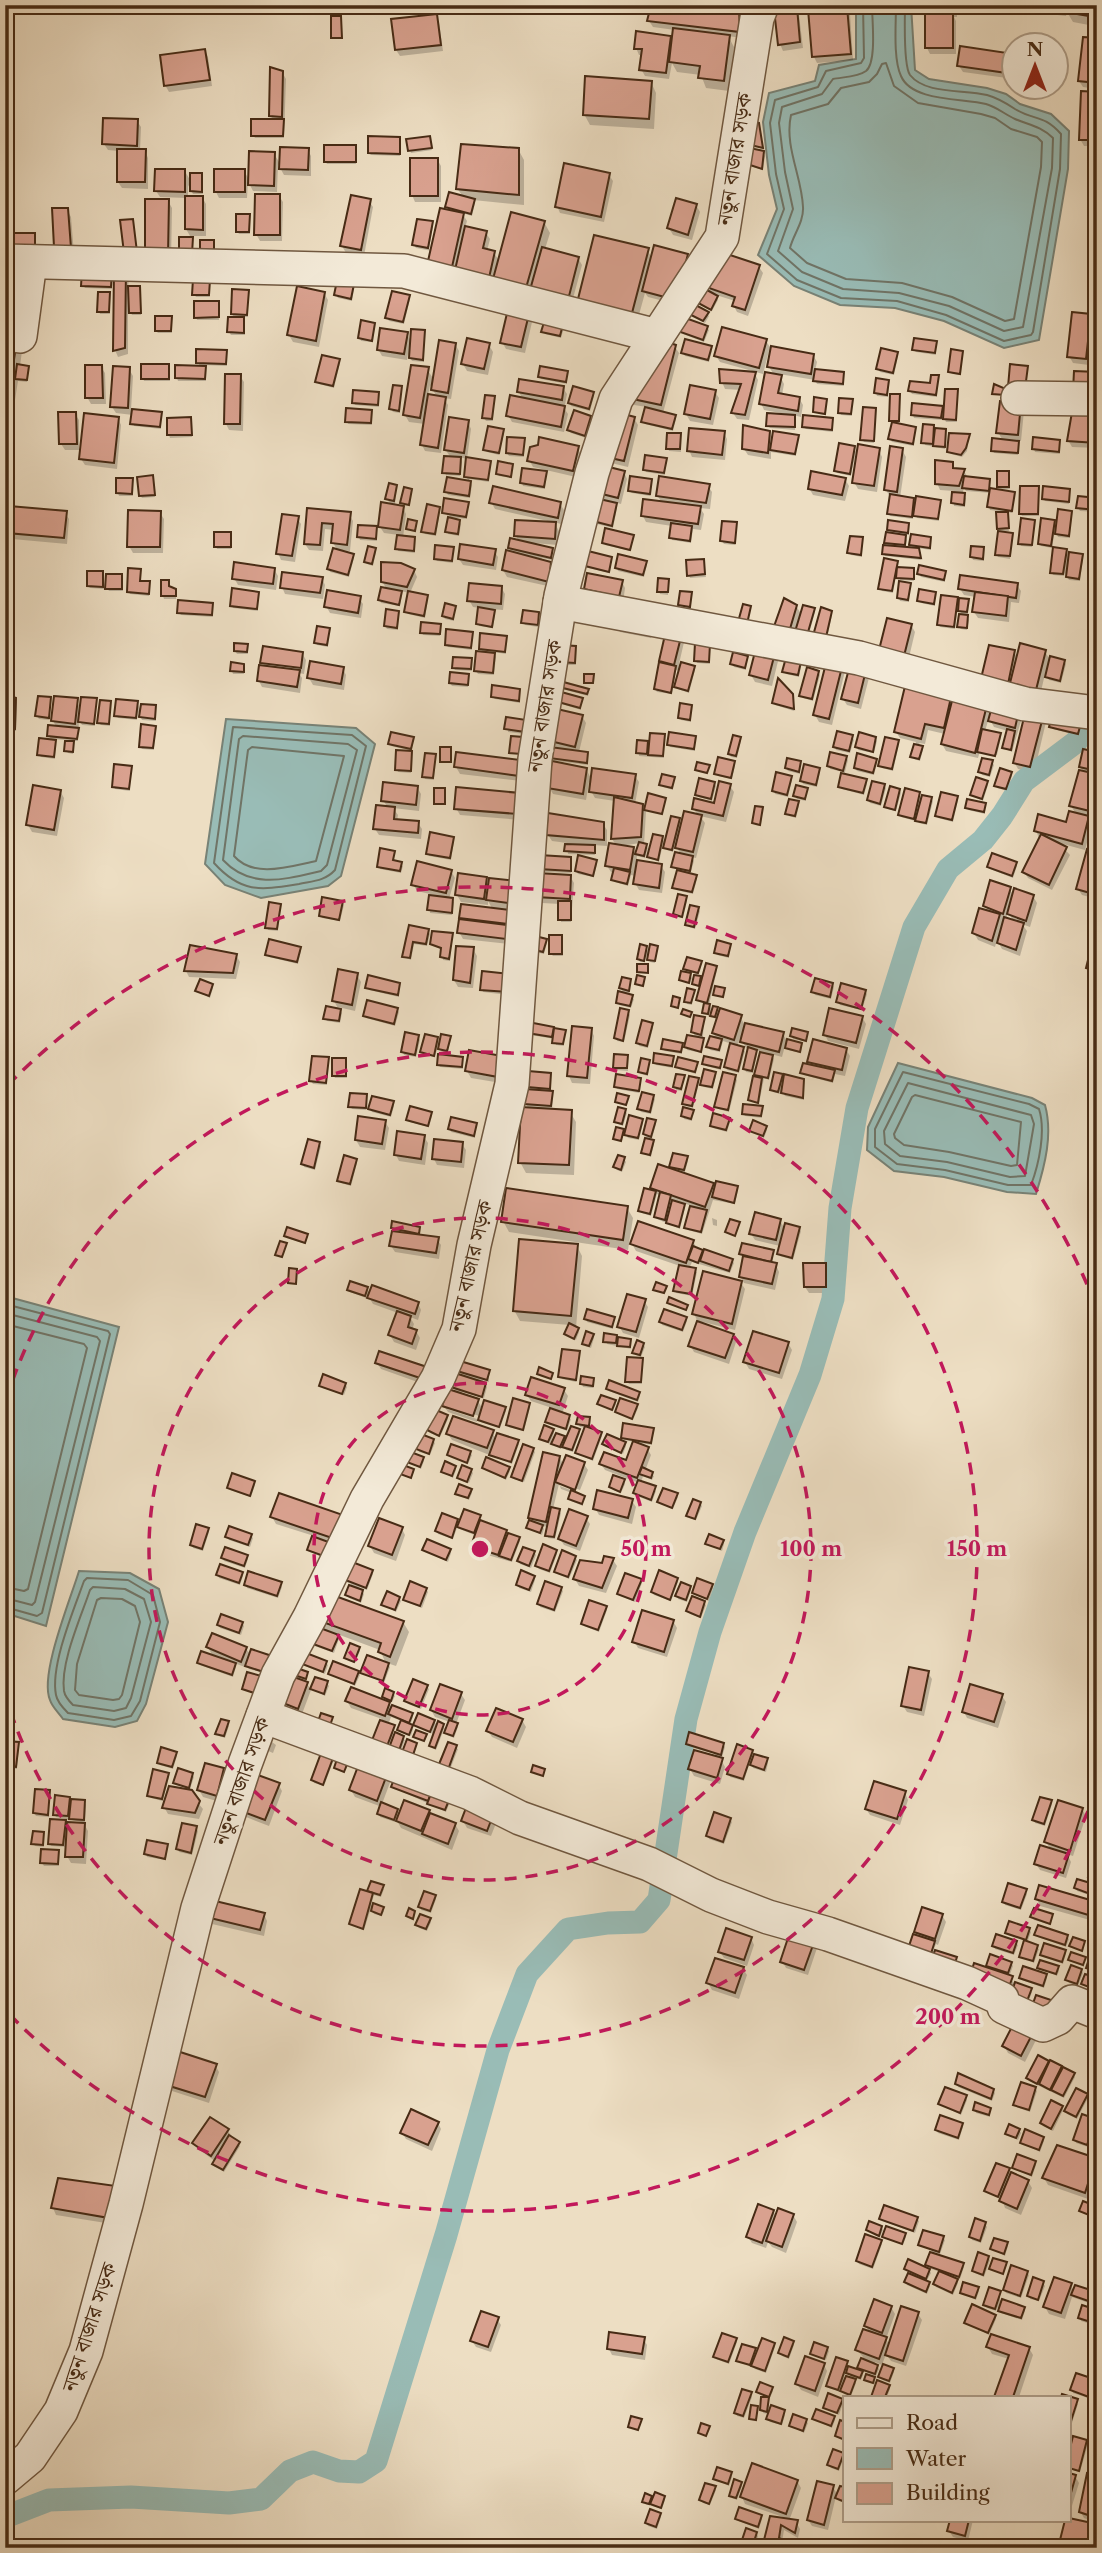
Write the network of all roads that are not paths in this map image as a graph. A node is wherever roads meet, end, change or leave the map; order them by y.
1 (762, 5) edge
2 (18, 261) edge
3 (5, 334) edge
4 (657, 337) junction
5 (1018, 398) dead end
6 (1097, 399) edge
7 (561, 602) junction
8 (1097, 713) edge
9 (263, 1716) junction
10 (1097, 2012) edge
11 (5, 2479) edge

1 - 4 street, নতুন বাজার সড়ক
2 - 3 street
2 - 4 street
4 - 7 street, নতুন বাজার সড়ক
5 - 6 street
7 - 8 street
7 - 9 street, নতুন বাজার সড়ক
9 - 10 street
9 - 11 street, নতুন বাজার সড়ক

